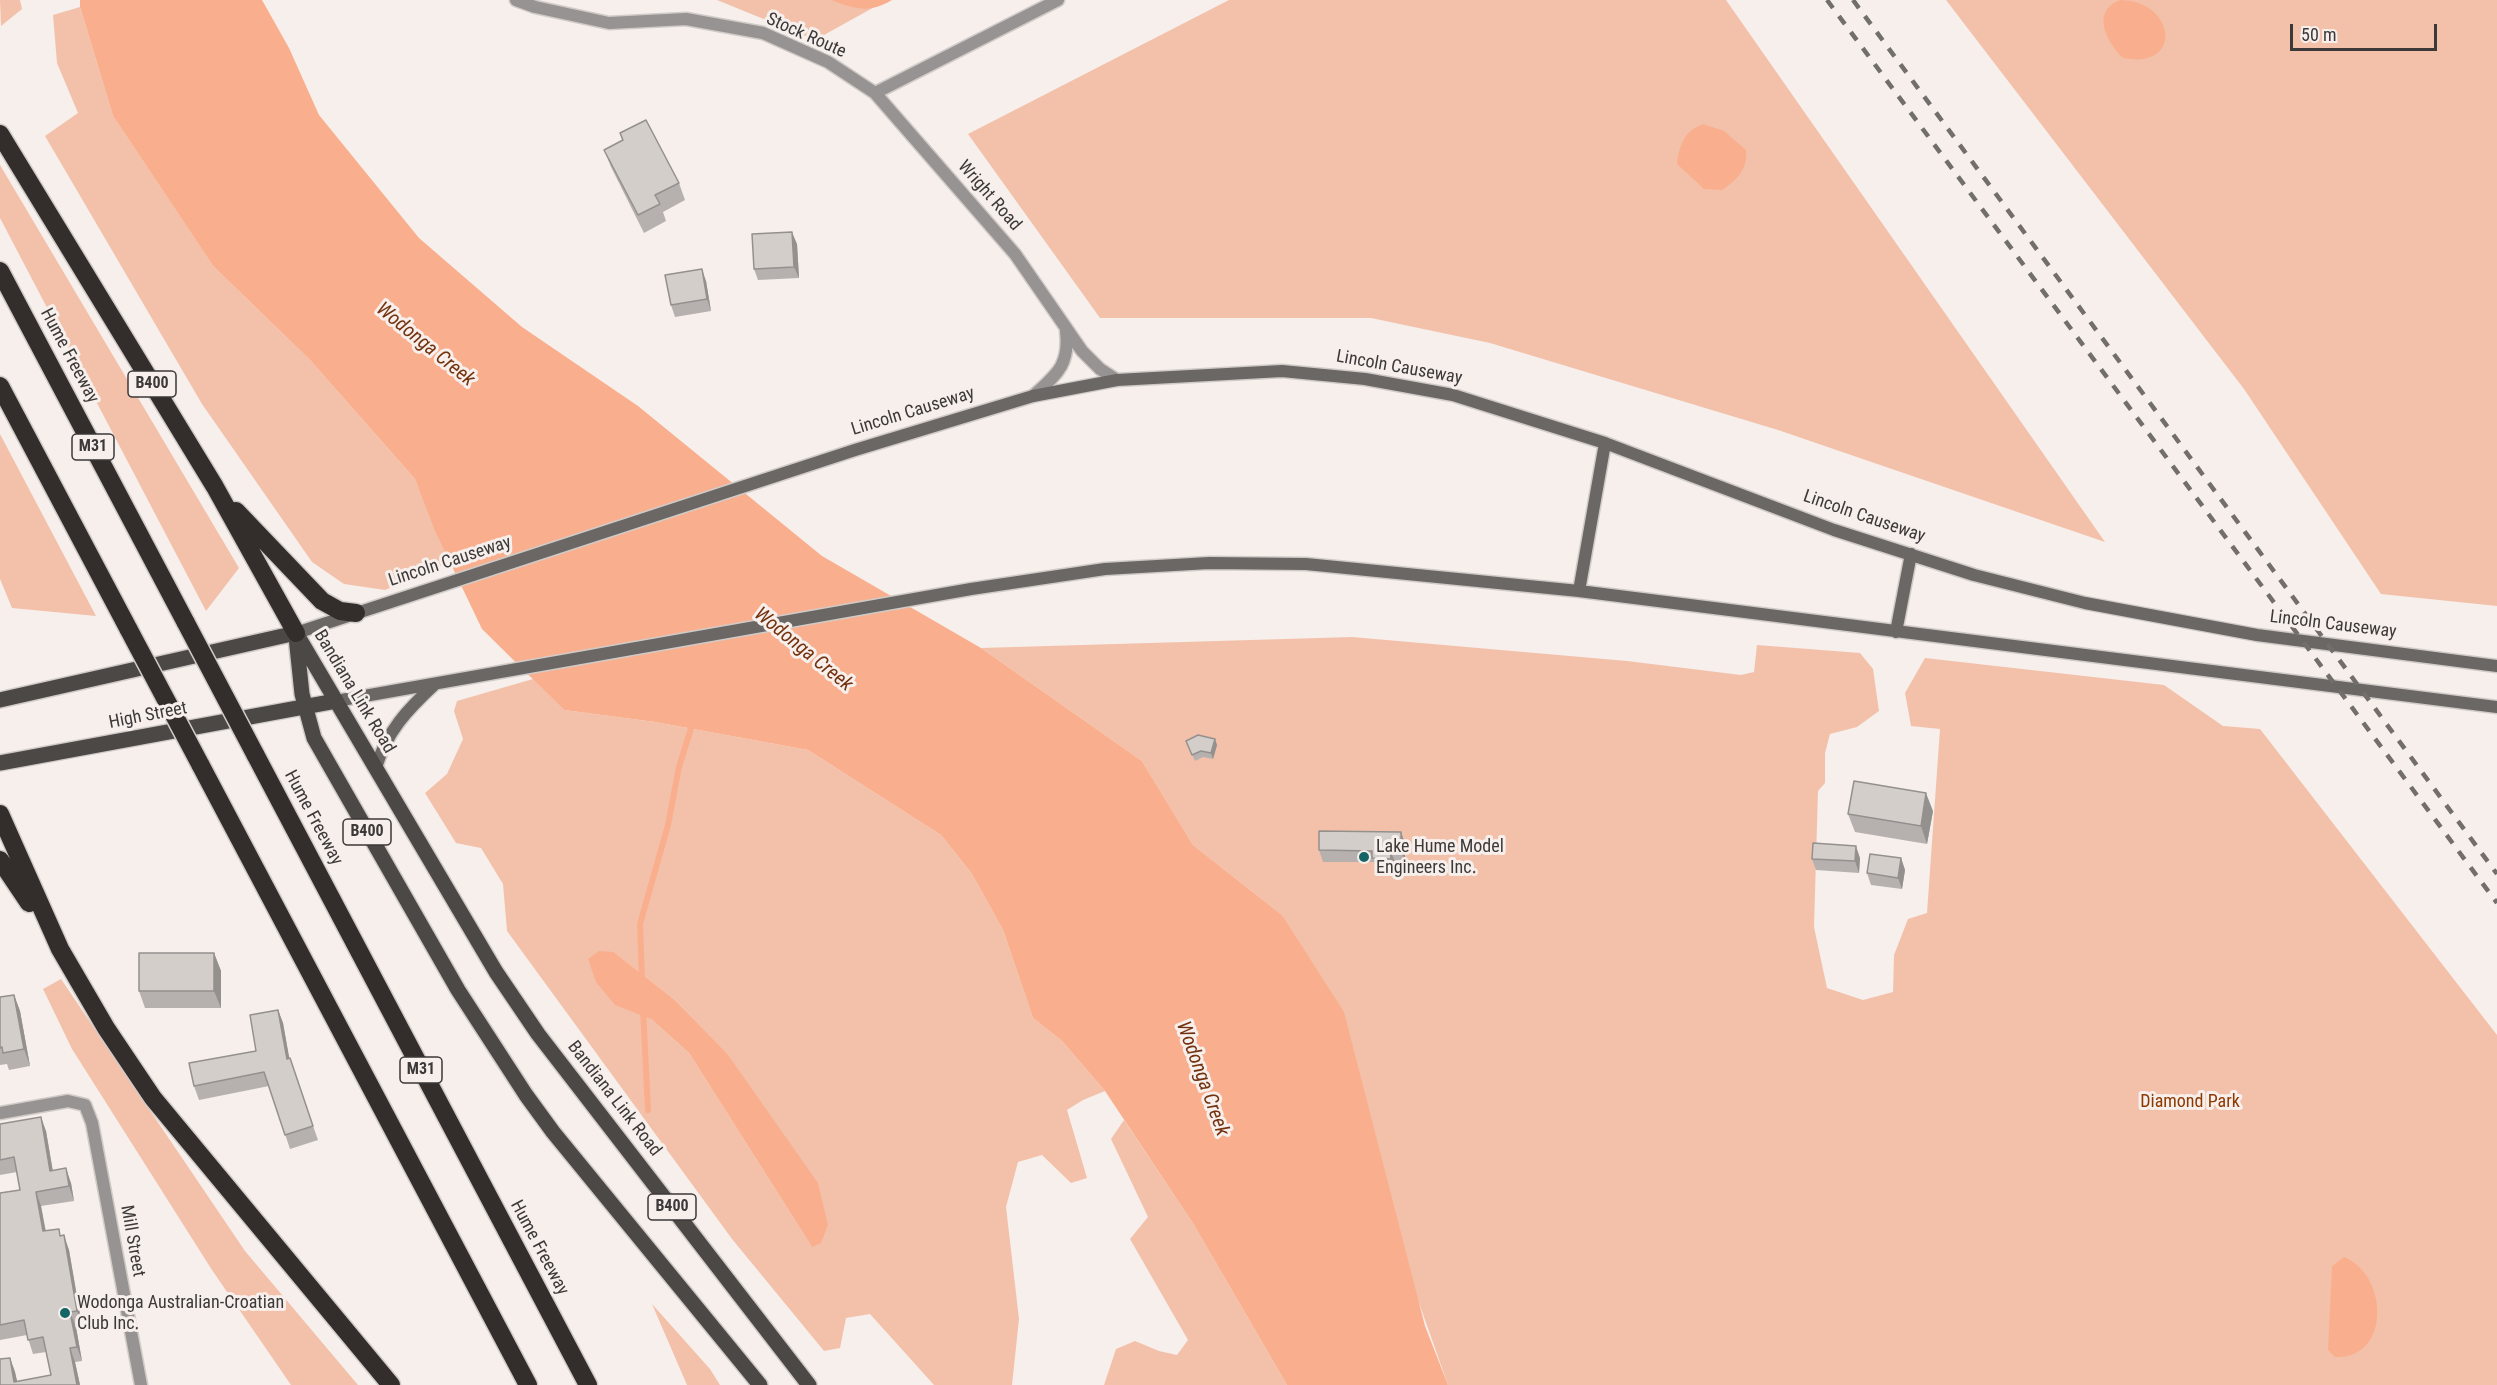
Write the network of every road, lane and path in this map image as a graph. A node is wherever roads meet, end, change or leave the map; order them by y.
1 (516, 0) edge
2 (1058, 0) edge
3 (875, 93) junction
4 (0, 134) edge
5 (0, 271) edge
6 (1065, 330) junction
7 (1117, 380) junction
8 (0, 386) edge
9 (1033, 396) junction
10 (1605, 443) junction
11 (215, 487) junction
12 (1911, 554) junction
13 (1579, 591) junction
14 (356, 613) junction
15 (1896, 632) junction
16 (296, 633) junction
17 (2497, 666) edge
18 (440, 683) junction
19 (0, 700) edge
20 (336, 701) junction
21 (304, 706) junction
22 (2497, 707) edge
23 (0, 763) edge
24 (376, 768) junction
25 (0, 814) edge
26 (0, 860) edge
27 (60, 949) junction
28 (0, 1113) edge
29 (141, 1385) edge
30 (391, 1385) edge
31 (528, 1385) edge
32 (588, 1385) edge
33 (760, 1385) edge
34 (809, 1385) edge

1 - 3 street, Stock Route
2 - 3 street
3 - 6 street, Wright Road
4 - 11 highway, B400
5 - 32 highway, Hume Freeway / M31, bridge
6 - 7 street, Wright Road
6 - 9 street
7 - 9 main road, Lincoln Causeway
7 - 10 main road, Lincoln Causeway
8 - 31 highway, bridge
9 - 14 main road, Lincoln Causeway
10 - 12 main road, Lincoln Causeway
10 - 13 main road
11 - 14 highway
11 - 16 highway, B400
12 - 15 main road
12 - 17 main road, Lincoln Causeway
13 - 15 main road
13 - 18 main road
14 - 16 main road, Lincoln Causeway
15 - 22 main road
16 - 19 main road
16 - 20 main road, Bandiana Link Road / B400
16 - 21 main road, Bandiana Link Road / B400
18 - 20 main road
18 - 24 main road
20 - 21 main road
20 - 24 main road, Bandiana Link Road / B400
21 - 23 main road, High Street
21 - 33 main road, Bandiana Link Road / B400
24 - 34 main road, Bandiana Link Road / B400
25 - 27 highway
26 - 27 highway
27 - 30 highway
28 - 29 street, Mill Street

